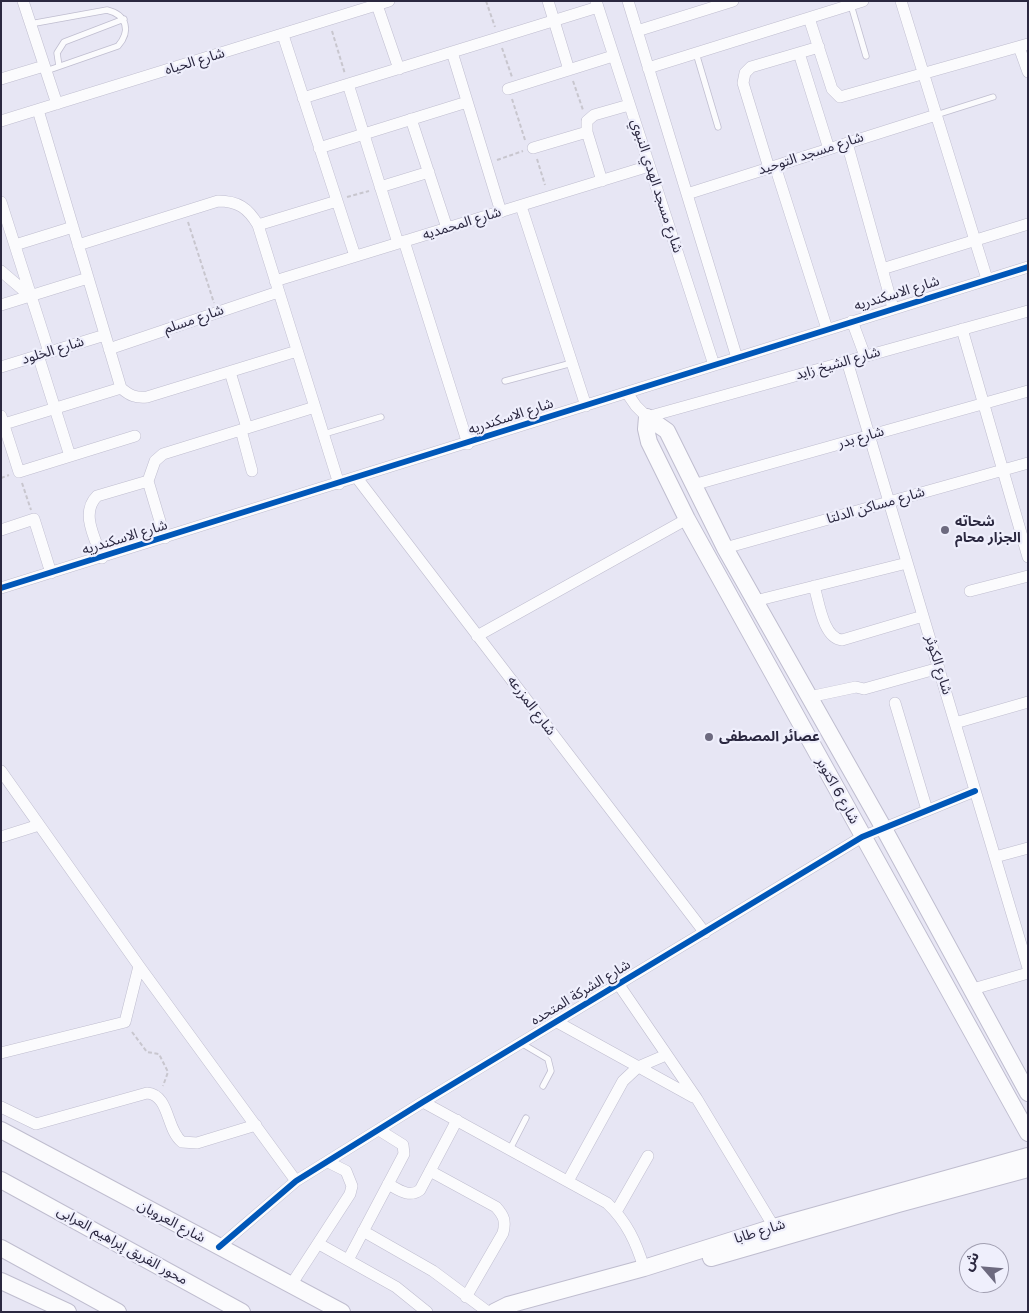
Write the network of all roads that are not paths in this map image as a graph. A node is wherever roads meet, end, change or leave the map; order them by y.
1 (23, 1) edge
2 (389, 1) edge
3 (548, 1) edge
4 (628, 1) edge
5 (733, 1) edge
6 (863, 1) edge
7 (901, 1) edge
8 (597, 4) edge
9 (377, 5) junction
10 (851, 5) junction
11 (809, 18) junction
12 (124, 20) junction
13 (554, 21) junction
14 (30, 24) junction
15 (637, 32) junction
16 (283, 35) junction
17 (1024, 45) edge
18 (819, 47) junction
19 (452, 52) junction
20 (696, 53) junction
21 (799, 53) junction
22 (613, 56) junction
23 (866, 56) dead end
24 (59, 66) junction
25 (45, 68) junction
26 (648, 68) junction
27 (399, 69) junction
28 (569, 70) junction
29 (1028, 72) edge
30 (923, 74) junction
31 (1, 79) edge
32 (348, 84) junction
33 (512, 88) road end
34 (993, 96) dead end
35 (303, 98) junction
36 (467, 102) junction
37 (57, 104) junction
38 (629, 105) junction
39 (38, 110) junction
40 (936, 115) junction
41 (411, 119) junction
42 (1, 121) edge
43 (587, 126) junction
44 (718, 127) dead end
45 (364, 134) junction
46 (846, 143) junction
47 (319, 148) junction
48 (531, 149) road end
49 (829, 149) junction
50 (649, 166) junction
51 (772, 167) junction
52 (429, 172) junction
53 (602, 181) junction
54 (380, 187) junction
55 (687, 194) junction
56 (337, 201) junction
57 (1, 202) edge
58 (521, 206) junction
59 (501, 212) junction
60 (1028, 224) edge
61 (258, 225) junction
62 (73, 227) junction
63 (448, 228) junction
64 (975, 241) junction
65 (401, 242) junction
66 (15, 245) junction
67 (78, 245) junction
68 (355, 256) junction
69 (1028, 266) edge
70 (882, 269) junction
71 (1, 271) edge
72 (88, 278) junction
73 (987, 279) junction
74 (277, 286) junction
75 (31, 296) junction
76 (1, 305) edge
77 (893, 308) junction
78 (1028, 311) edge
79 (852, 321) junction
80 (827, 329) junction
81 (962, 329) junction
82 (105, 334) junction
83 (109, 349) junction
84 (298, 351) junction
85 (43, 354) junction
86 (865, 356) junction
87 (737, 358) junction
88 (847, 361) junction
89 (572, 363) junction
90 (714, 365) junction
91 (2, 366) edge
92 (230, 372) junction
93 (505, 381) dead end
94 (122, 388) junction
95 (1028, 391) edge
96 (627, 392) junction
97 (984, 404) junction
98 (586, 406) junction
99 (315, 407) junction
100 (55, 408) junction
101 (381, 417) dead end
102 (648, 417) junction
103 (2, 422) edge
104 (244, 429) junction
105 (324, 434) junction
106 (135, 436) dead end
107 (869, 436) junction
108 (468, 444) junction
109 (70, 456) junction
110 (1028, 463) edge
111 (1002, 469) junction
112 (252, 471) dead end
113 (357, 478) junction
114 (148, 481) junction
115 (339, 484) junction
116 (693, 485) junction
117 (889, 502) junction
118 (687, 519) junction
119 (1, 530) edge
120 (166, 538) junction
121 (725, 548) junction
122 (1028, 557) edge
123 (102, 558) junction
124 (907, 563) junction
125 (51, 573) junction
126 (1028, 576) edge
127 (814, 586) junction
128 (1, 588) edge
129 (970, 591) dead end
130 (755, 601) junction
131 (923, 616) junction
132 (477, 636) junction
133 (939, 668) junction
134 (809, 697) junction
135 (1028, 702) edge
136 (895, 703) dead end
137 (955, 724) junction
138 (1, 771) edge
139 (975, 791) junction
140 (927, 810) junction
141 (38, 825) junction
142 (883, 827) junction
143 (1, 836) edge
144 (862, 836) junction
145 (1028, 848) edge
146 (995, 857) junction
147 (705, 933) junction
148 (139, 966) junction
149 (1028, 968) edge
150 (1028, 973) edge
151 (619, 985) junction
152 (973, 989) junction
153 (557, 1022) junction
154 (521, 1044) junction
155 (1, 1053) edge
156 (666, 1055) junction
157 (638, 1067) junction
158 (543, 1086) dead end
159 (1028, 1093) edge
160 (697, 1099) junction
161 (423, 1102) junction
162 (1, 1107) edge
163 (526, 1118) dead end
164 (457, 1120) junction
165 (256, 1125) junction
166 (1, 1130) edge
167 (379, 1130) junction
168 (1028, 1133) edge
169 (510, 1149) junction
170 (648, 1156) dead end
171 (1028, 1156) edge
172 (328, 1162) junction
173 (1028, 1169) edge
174 (430, 1171) junction
175 (1, 1180) edge
176 (568, 1181) junction
177 (296, 1182) junction
178 (388, 1184) junction
179 (616, 1212) junction
180 (774, 1227) junction
181 (363, 1231) junction
182 (319, 1244) junction
183 (1, 1248) edge
184 (220, 1248) junction
185 (348, 1260) junction
186 (644, 1268) junction
187 (1, 1281) edge
188 (291, 1284) junction
189 (466, 1297) junction
190 (68, 1312) edge
191 (118, 1312) edge
192 (242, 1312) edge
193 (342, 1312) edge
194 (426, 1312) edge
195 (488, 1312) edge
196 (494, 1312) edge
197 (524, 1312) edge

1 - 14 street
2 - 9 street, شارع الحياه
3 - 13 street
4 - 15 street, شارع مسجد الهدي النبوي
5 - 15 street
6 - 10 street
7 - 30 street
8 - 13 street
8 - 22 street, شارع مسجد الهدي النبوي
9 - 16 street, شارع الحياه
9 - 27 street
10 - 11 street
10 - 23 lane
11 - 18 street
11 - 20 street
12 - 14 lane
12 - 24 lane
12 - 24 lane
13 - 19 street
13 - 28 street
14 - 25 street
15 - 26 street, شارع مسجد الهدي النبوي
16 - 35 street
16 - 37 street, شارع الحياه
17 - 29 street
17 - 30 street
18 - 21 street
18 - 30 street
19 - 27 street
19 - 36 street
20 - 26 street
20 - 44 lane
21 - 49 street
21 - 51 street
22 - 28 street
22 - 38 street, شارع مسجد الهدي النبوي
24 - 25 lane
25 - 31 street
25 - 37 street
26 - 55 street, شارع مسجد الهدي النبوي
27 - 32 street
28 - 33 street
30 - 40 street
32 - 35 street
32 - 45 street
34 - 40 lane
35 - 47 street
36 - 41 street
36 - 59 street
37 - 39 street, شارع الحياه
38 - 43 street
38 - 50 street, شارع مسجد الهدي النبوي
39 - 42 street, شارع الحياه
39 - 62 street
40 - 46 street, شارع مسجد التوحيد
40 - 64 street
41 - 45 street
41 - 52 street
43 - 48 street
43 - 53 street
45 - 47 street
45 - 54 street
46 - 49 street, شارع مسجد التوحيد
46 - 70 street
47 - 56 street
49 - 51 street, شارع مسجد التوحيد
50 - 53 street, شارع المحمديه
50 - 90 street, شارع مسجد الهدي النبوي
51 - 55 street, شارع مسجد التوحيد
51 - 80 street
52 - 54 street
52 - 63 street
53 - 58 street, شارع المحمديه
54 - 65 street
55 - 87 street, شارع مسجد الهدي النبوي
56 - 61 street
56 - 68 street
57 - 66 street
58 - 59 street, شارع المحمديه
58 - 89 street
59 - 63 street, شارع المحمديه
60 - 64 street
61 - 67 street
61 - 74 street
62 - 66 street
62 - 67 street
63 - 65 street, شارع المحمديه
64 - 70 street
64 - 73 street
65 - 68 street, شارع المحمديه
65 - 108 street
66 - 75 street
67 - 72 street
68 - 74 street, شارع المحمديه
69 - 73 street, شارع الاسكندريه
70 - 77 street
71 - 75 street
72 - 75 street
72 - 82 street
73 - 77 street, شارع الاسكندريه
74 - 83 street, شارع مسلم
74 - 84 street
75 - 76 street
75 - 85 street
77 - 79 street, شارع الاسكندريه
78 - 81 street, شارع الشيخ زايد
79 - 80 street, شارع الاسكندريه
79 - 86 street
80 - 87 street, شارع الاسكندريه
81 - 86 street, شارع الشيخ زايد
81 - 97 street
82 - 83 street
82 - 85 street, شارع الخلود
83 - 94 street
84 - 92 street
84 - 99 street
85 - 91 street, شارع الخلود
85 - 100 street
86 - 88 street, شارع الشيخ زايد
87 - 90 street, شارع الاسكندريه
88 - 102 street, شارع الشيخ زايد
88 - 107 street, شارع الكوثر
89 - 93 lane
89 - 98 street
90 - 96 street, شارع الاسكندريه
92 - 94 street
92 - 104 street
94 - 100 street
95 - 97 street, شارع بدر
96 - 98 street, شارع الاسكندريه
96 - 102 street, شارع 6 اكتوبر
97 - 107 street, شارع بدر
97 - 111 street
98 - 108 street, شارع الاسكندريه
99 - 104 street
99 - 105 street
100 - 103 street
100 - 109 street
101 - 105 lane
102 - 116 street, شارع 6 اكتوبر
102 - 118 street, شارع 6 اكتوبر
103 - 109 street
104 - 112 street
104 - 114 street
105 - 115 street
106 - 109 street
107 - 116 street, شارع بدر
107 - 117 street, شارع الكوثر
108 - 113 street, شارع الاسكندريه
110 - 111 street, شارع مساكن الدلتا
111 - 117 street, شارع مساكن الدلتا
111 - 122 street
113 - 115 street, شارع الاسكندريه
113 - 132 street, شارع المزرعه
114 - 120 street
114 - 123 street
115 - 120 street, شارع الاسكندريه
116 - 121 street, شارع 6 اكتوبر
117 - 121 street, شارع مساكن الدلتا
117 - 124 street, شارع الكوثر
118 - 132 street
118 - 144 street, شارع 6 اكتوبر
119 - 125 street
120 - 123 street, شارع الاسكندريه
121 - 130 street, شارع 6 اكتوبر
123 - 125 street, شارع الاسكندريه
124 - 127 street
124 - 131 street, شارع الكوثر
125 - 128 street, شارع الاسكندريه
126 - 129 street
127 - 130 street
127 - 131 street
130 - 134 street, شارع 6 اكتوبر
131 - 133 street, شارع الكوثر
132 - 147 street, شارع المزرعه
133 - 134 street
133 - 137 street, شارع الكوثر
134 - 142 street, شارع 6 اكتوبر
135 - 137 street
136 - 140 street
137 - 139 street, شارع الكوثر
138 - 141 street
139 - 140 street, شارع الشركة المتحده
139 - 146 street, شارع الكوثر
140 - 142 street, شارع الشركة المتحده
141 - 143 street
141 - 148 street
142 - 144 street, شارع الشركة المتحده
142 - 152 street, شارع 6 اكتوبر
144 - 147 street, شارع الشركة المتحده
144 - 168 street, شارع 6 اكتوبر
145 - 146 street
146 - 149 street, شارع الكوثر
147 - 151 street, شارع الشركة المتحده
148 - 155 street
148 - 165 street
150 - 152 street
151 - 153 street, شارع الشركة المتحده
151 - 156 street
152 - 159 street, شارع 6 اكتوبر
153 - 154 street, شارع الشركة المتحده
153 - 157 street
154 - 158 lane
154 - 161 street, شارع الشركة المتحده
156 - 157 street
156 - 160 street
157 - 160 street
157 - 176 street
160 - 180 street
161 - 164 street
161 - 167 street, شارع الشركة المتحده
162 - 165 street
163 - 169 lane
164 - 169 street
164 - 174 street
165 - 177 street
166 - 184 street, شارع العروبان
167 - 172 street, شارع الشركة المتحده
167 - 178 street
169 - 176 street
170 - 179 street
171 - 180 street, شارع طابا
172 - 177 street, شارع الشركة المتحده
172 - 182 street
173 - 197 street, شارع طابا
174 - 178 street
174 - 189 street
175 - 192 street, محور الفريق إبراهيم العرابى
176 - 179 street
177 - 184 street, شارع الشركة المتحده
178 - 181 street
179 - 186 street
180 - 186 street, شارع طابا
181 - 185 street
181 - 189 street
182 - 185 street
182 - 188 street
183 - 191 street
184 - 188 street, شارع العروبان
185 - 194 street
186 - 196 street, شارع طابا
187 - 190 street
188 - 193 street, شارع العروبان
189 - 195 street

